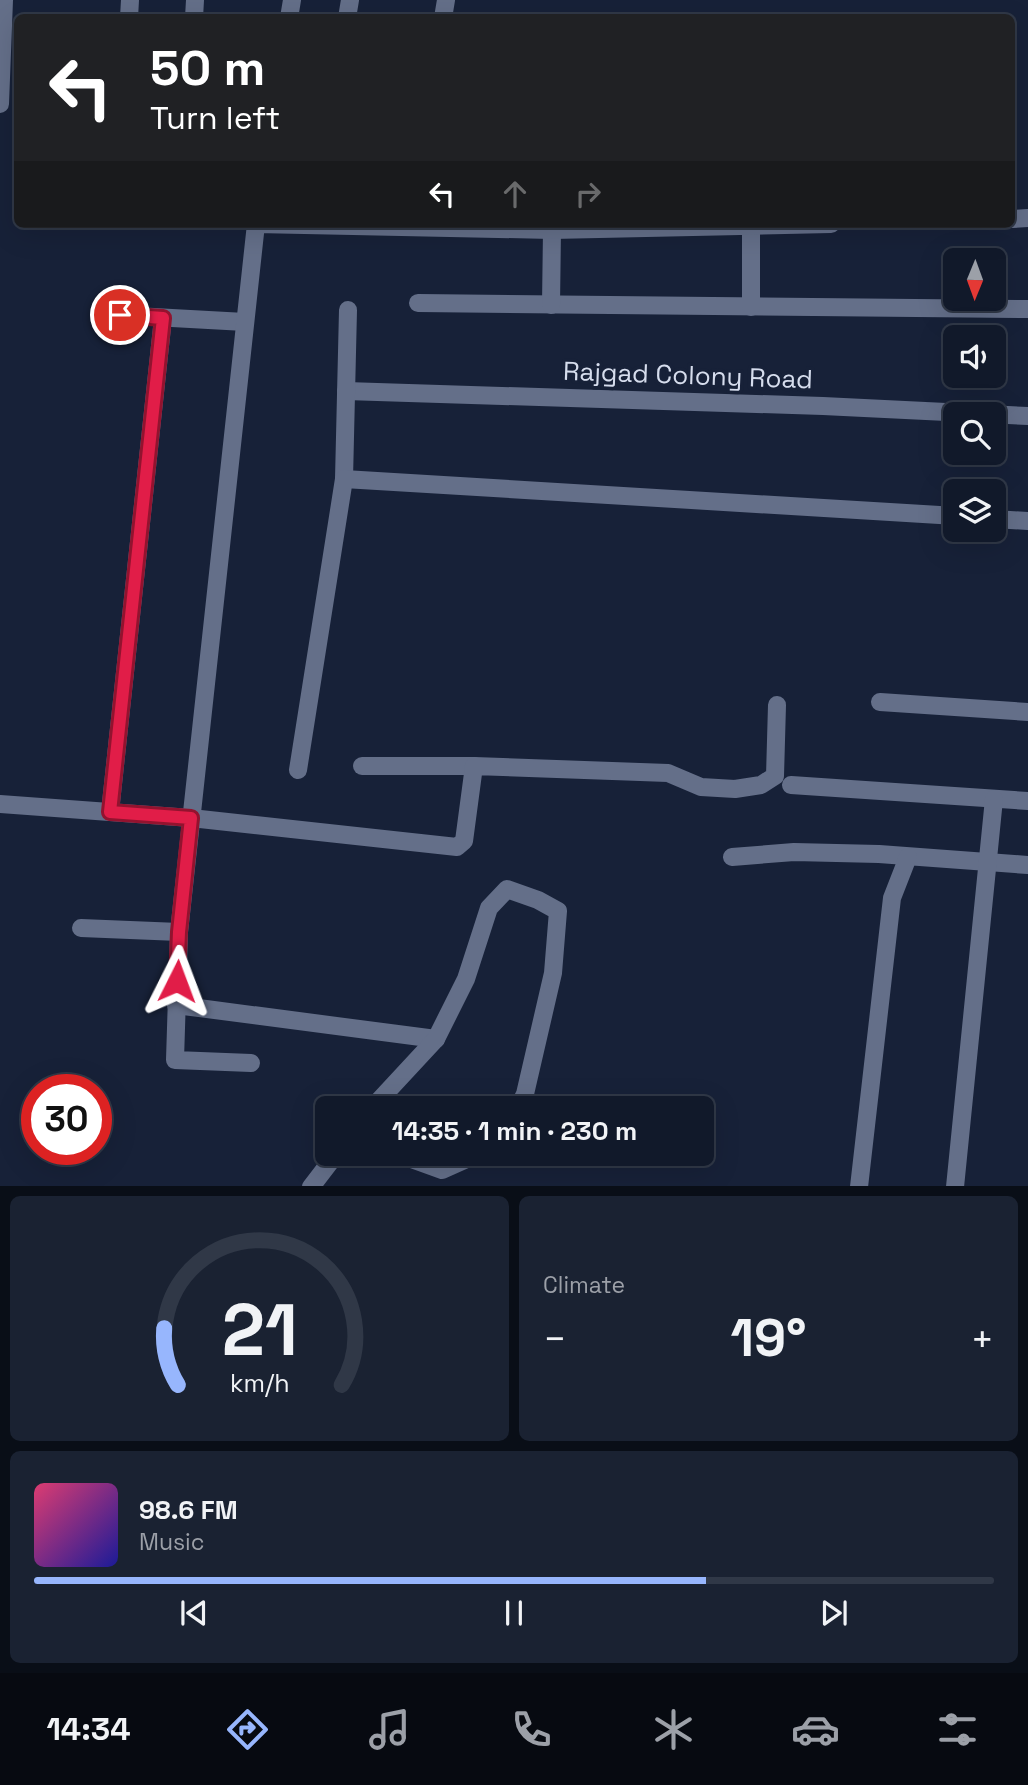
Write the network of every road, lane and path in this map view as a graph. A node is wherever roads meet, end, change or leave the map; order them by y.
1 (4, 0) edge
2 (0, 104) edge
3 (256, 228) edge
4 (453, 228) edge
5 (652, 228) edge
6 (751, 228) edge
7 (552, 230) junction
8 (418, 303) dead end
9 (551, 305) junction
10 (751, 307) junction
11 (1028, 309) edge
12 (348, 310) dead end
13 (99, 314) dead end
14 (163, 318) junction
15 (245, 322) junction
16 (346, 391) junction
17 (1028, 416) edge
18 (344, 479) junction
19 (943, 515) edge
20 (1006, 520) edge
21 (1028, 521) edge
22 (880, 702) dead end
23 (777, 705) dead end
24 (1028, 712) edge
25 (362, 766) dead end
26 (474, 766) junction
27 (298, 770) dead end
28 (791, 785) dead end
29 (995, 799) junction
30 (1028, 802) edge
31 (0, 804) edge
32 (110, 812) junction
33 (191, 818) junction
34 (732, 857) dead end
35 (908, 857) junction
36 (987, 863) junction
37 (1028, 865) edge
38 (81, 928) dead end
39 (179, 932) junction
40 (176, 1006) junction
41 (436, 1039) junction
42 (251, 1063) dead end
43 (383, 1096) edge
44 (524, 1096) edge
45 (327, 1166) edge
46 (418, 1166) edge
47 (459, 1166) edge
48 (440, 1178) edge
49 (311, 1186) edge
50 (859, 1186) edge
51 (955, 1186) edge

1 - 2 street
3 - 15 street
4 - 7 street
5 - 7 street
6 - 10 street
7 - 9 street
8 - 9 street
9 - 10 street
10 - 11 street
12 - 16 street
13 - 14 street
14 - 15 street
14 - 32 street
15 - 33 street
16 - 17 street, Rajgad Colony Road
16 - 18 street
18 - 19 street
18 - 27 street
20 - 21 street
22 - 24 street
23 - 26 street
25 - 26 street
26 - 33 street
28 - 29 street
29 - 30 street
29 - 36 street
31 - 32 street
32 - 33 street
33 - 39 street
34 - 35 street
35 - 36 street
35 - 50 street
36 - 37 street
36 - 51 street
38 - 39 street
39 - 40 street
40 - 41 street
40 - 42 street
41 - 43 street
41 - 44 street
45 - 49 street
46 - 48 street
47 - 48 street

